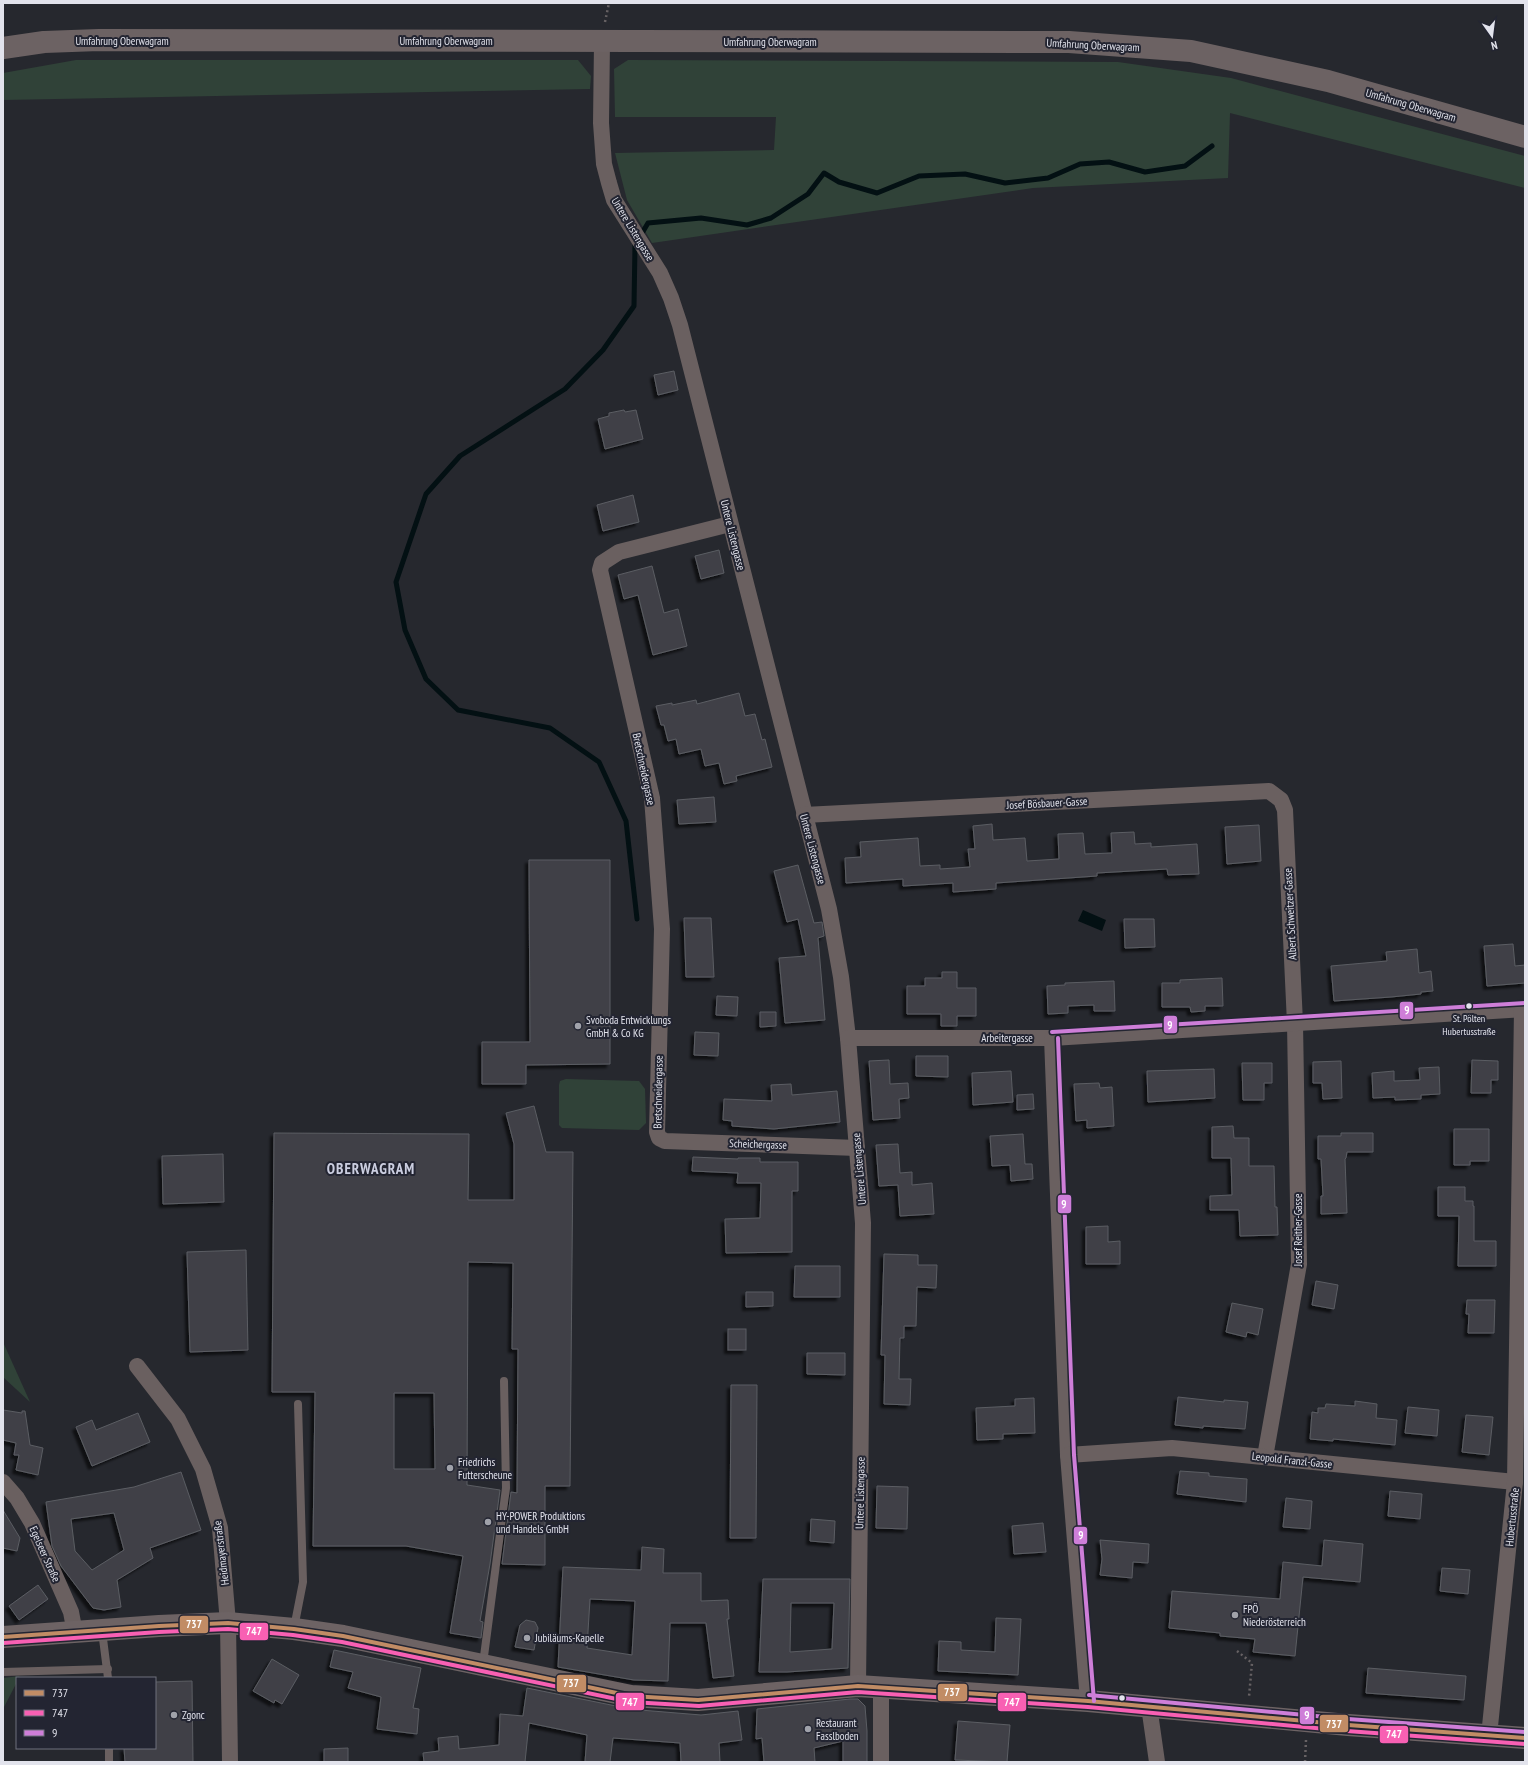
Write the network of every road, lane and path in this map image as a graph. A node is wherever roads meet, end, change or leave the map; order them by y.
1 (602, 42) junction
2 (3, 48) edge
3 (1525, 137) edge
4 (730, 524) junction
5 (1283, 804) joint
6 (804, 815) junction
7 (1524, 1009) edge
8 (1295, 1023) junction
9 (848, 1038) junction
10 (1052, 1038) junction
11 (659, 1138) joint
12 (857, 1148) junction
13 (137, 1366) dead end
14 (504, 1381) dead end
15 (298, 1404) dead end
16 (1068, 1455) junction
17 (1265, 1457) junction
18 (3, 1482) edge
19 (1515, 1482) junction
20 (228, 1623) junction
21 (294, 1629) junction
22 (102, 1630) junction
23 (76, 1633) junction
24 (3, 1637) edge
25 (1237, 1651) dead end
26 (483, 1665) junction
27 (108, 1669) junction
28 (3, 1672) edge
29 (108, 1677) edge
30 (858, 1686) junction
31 (881, 1688) junction
32 (1088, 1702) junction
33 (1149, 1706) junction
34 (1247, 1716) junction
35 (1489, 1736) junction
36 (1525, 1738) edge
37 (109, 1749) edge
38 (109, 1762) edge
39 (230, 1762) edge
40 (881, 1762) edge
41 (1157, 1762) edge

1 - 2 main road, Umfahrung Oberwagram
1 - 3 main road, Umfahrung Oberwagram
1 - 4 street, Untere Listengasse
4 - 6 street, Untere Listengasse
4 - 11 street, Bretschneidergasse
5 - 6 street, Josef Bösbauer-Gasse
5 - 8 street, Albert Schweitzer-Gasse
6 - 9 street, Untere Listengasse
7 - 8 street, Arbeitergasse
7 - 19 street, Hubertusstraße
8 - 10 street, Arbeitergasse
8 - 17 street, Josef Reither-Gasse
9 - 10 street, Arbeitergasse
9 - 12 street, Untere Listengasse
10 - 16 street
11 - 12 street, Scheichergasse
12 - 30 street, Untere Listengasse
13 - 20 street, Heidmayerstraße
14 - 26 lane
15 - 21 lane
16 - 17 street, Leopold Franzl-Gasse
16 - 32 street
17 - 19 street, Leopold Franzl-Gasse
18 - 23 street, Egelseer Straße
19 - 35 street, Hubertusstraße
20 - 21 main road
20 - 22 main road
20 - 39 street, Heidmayerstraße
21 - 26 main road
22 - 23 main road
22 - 27 lane
23 - 24 main road
25 - 34 path
26 - 30 main road
27 - 28 lane
27 - 29 lane
30 - 31 main road
31 - 32 main road
31 - 40 street
32 - 33 main road
33 - 34 main road
33 - 41 street
34 - 35 main road
35 - 36 main road
37 - 38 lane

